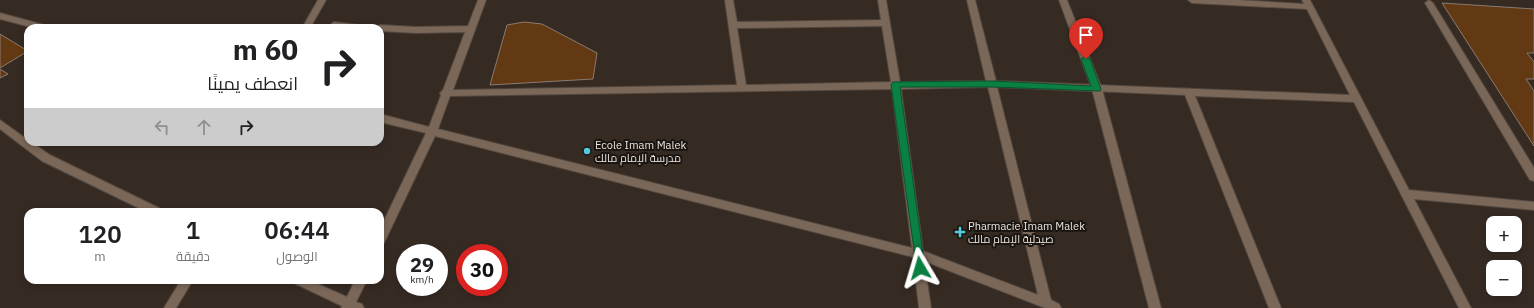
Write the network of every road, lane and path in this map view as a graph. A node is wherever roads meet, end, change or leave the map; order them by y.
1 (322, 0) edge
2 (482, 0) edge
3 (729, 0) edge
4 (882, 0) edge
5 (971, 0) edge
6 (1063, 0) edge
7 (1192, 0) edge
8 (1211, 1) edge
9 (1429, 3) dead end
10 (1308, 4) edge
11 (0, 16) edge
12 (887, 23) junction
13 (30, 24) edge
14 (308, 24) edge
15 (732, 25) junction
16 (384, 28) edge
17 (472, 29) junction
18 (896, 84) junction
19 (993, 84) junction
20 (742, 88) junction
21 (1097, 89) junction
22 (1189, 92) junction
23 (445, 93) junction
24 (1358, 100) junction
25 (384, 119) edge
26 (0, 124) edge
27 (432, 132) junction
28 (24, 142) edge
29 (30, 146) edge
30 (1534, 177) edge
31 (1406, 194) junction
32 (1534, 206) edge
33 (149, 208) edge
34 (384, 232) edge
35 (919, 254) junction
36 (185, 284) edge
37 (306, 284) edge
38 (360, 284) edge
39 (1050, 305) edge
40 (352, 307) edge
41 (170, 308) edge
42 (925, 308) edge
43 (1155, 308) edge
44 (1275, 308) edge
45 (1465, 308) edge

1 - 14 street
2 - 17 street
3 - 15 street
4 - 12 street
5 - 19 street
6 - 21 street
7 - 8 street
8 - 10 street
9 - 30 street
10 - 24 street
11 - 13 street
12 - 15 street
12 - 18 street
15 - 20 street
16 - 17 street
17 - 23 street
18 - 19 street
18 - 20 street
18 - 35 street
19 - 21 street
19 - 39 street
20 - 23 street
21 - 22 street
21 - 43 street
22 - 24 street
22 - 44 street
23 - 27 street
24 - 31 street
25 - 27 street
26 - 28 street
27 - 34 street
27 - 35 street
29 - 33 street
31 - 32 street
31 - 45 street
35 - 39 street
35 - 42 street
36 - 41 street
37 - 40 street
38 - 40 street

